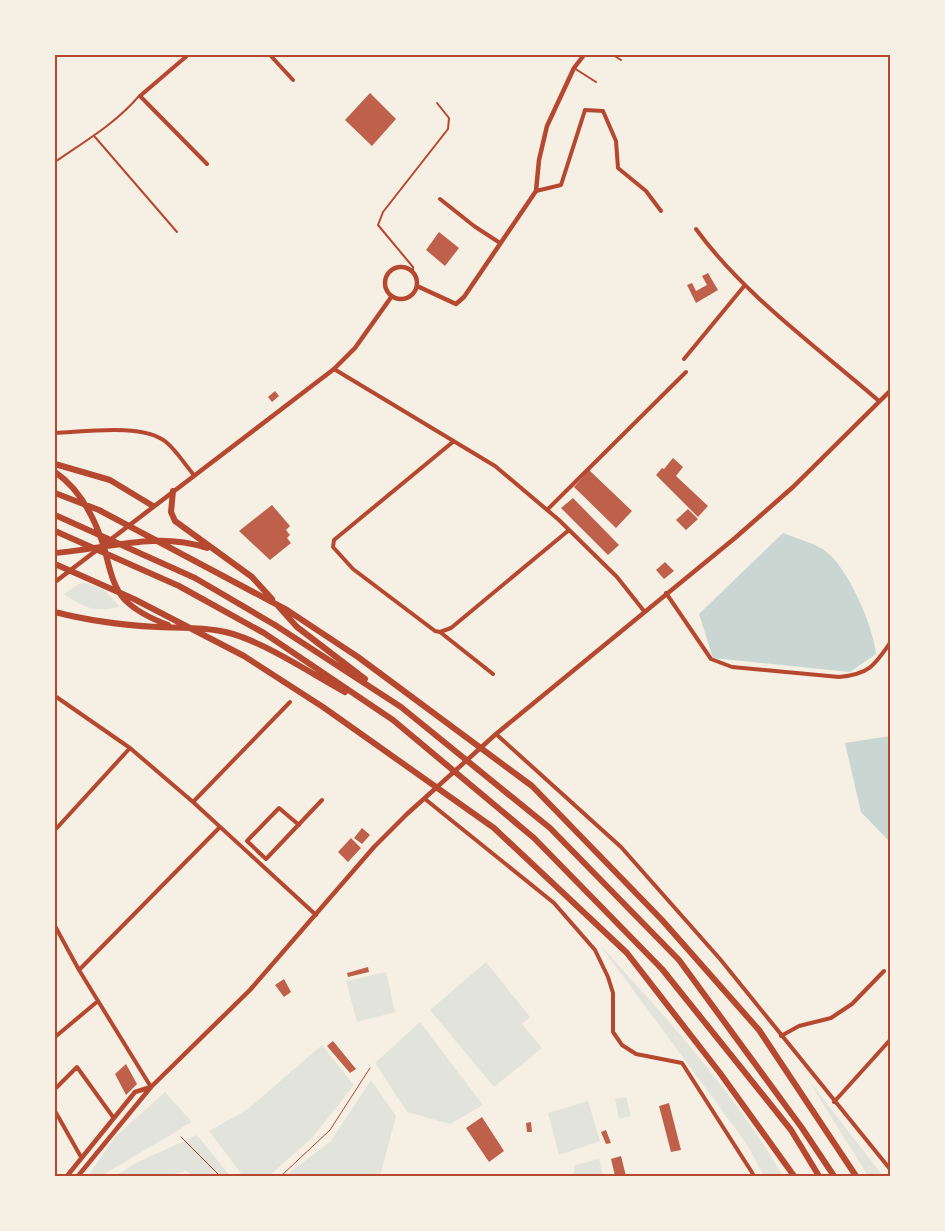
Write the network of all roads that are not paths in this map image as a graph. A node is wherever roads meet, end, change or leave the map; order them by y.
1 (188, 55) edge
2 (270, 55) edge
3 (584, 55) edge
4 (613, 55) edge
5 (621, 60) dead end
6 (574, 68) junction
7 (293, 80) dead end
8 (596, 82) dead end
9 (140, 96) junction
10 (437, 103) dead end
11 (95, 137) junction
12 (55, 162) edge
13 (207, 164) dead end
14 (536, 191) junction
15 (440, 199) dead end
16 (661, 211) dead end
17 (696, 229) dead end
18 (177, 232) dead end
19 (500, 243) junction
20 (413, 273) junction
21 (745, 285) junction
22 (416, 286) junction
23 (392, 296) junction
24 (684, 360) dead end
25 (334, 369) junction
26 (686, 372) dead end
27 (890, 391) edge
28 (879, 401) junction
29 (55, 433) edge
30 (454, 441) junction
31 (55, 464) edge
32 (55, 472) edge
33 (194, 476) junction
34 (172, 491) junction
35 (55, 493) edge
36 (153, 506) junction
37 (547, 510) junction
38 (55, 515) edge
39 (569, 530) junction
40 (55, 531) edge
41 (103, 545) junction
42 (216, 551) junction
43 (55, 553) edge
44 (55, 564) edge
45 (56, 581) edge
46 (666, 593) junction
47 (644, 610) junction
48 (55, 612) edge
49 (174, 628) junction
50 (440, 632) junction
51 (890, 643) edge
52 (493, 674) dead end
53 (55, 696) edge
54 (290, 702) dead end
55 (401, 707) junction
56 (379, 710) junction
57 (496, 734) junction
58 (130, 748) junction
59 (425, 799) junction
60 (322, 800) dead end
61 (192, 802) junction
62 (299, 825) junction
63 (220, 827) junction
64 (55, 830) edge
65 (266, 859) junction
66 (261, 865) junction
67 (316, 915) junction
68 (55, 926) edge
69 (79, 970) junction
70 (884, 971) dead end
71 (98, 1001) junction
72 (781, 1036) junction
73 (55, 1037) edge
74 (890, 1040) edge
75 (151, 1087) junction
76 (55, 1089) edge
77 (834, 1102) junction
78 (55, 1111) edge
79 (112, 1117) junction
80 (81, 1157) junction
81 (890, 1169) edge
82 (67, 1176) edge
83 (78, 1176) edge
84 (752, 1176) edge
85 (794, 1176) edge
86 (819, 1176) edge
87 (834, 1176) edge
88 (856, 1176) edge

1 - 9 street
2 - 7 street
3 - 6 street
4 - 5 lane
6 - 8 lane
6 - 14 street
9 - 11 lane
9 - 13 street
10 - 20 lane
11 - 12 lane
11 - 18 lane
14 - 16 street
14 - 19 street
15 - 19 street
17 - 21 street
19 - 22 street
20 - 22 street
20 - 23 street
21 - 24 street
21 - 28 street
22 - 23 street
23 - 25 street
25 - 30 street
25 - 33 street
26 - 37 street
27 - 28 street
28 - 46 street
29 - 33 street
30 - 37 street
30 - 50 street
31 - 36 highway
32 - 41 highway
33 - 34 street
34 - 36 street
34 - 42 highway
35 - 88 highway
36 - 41 street
37 - 39 street
38 - 55 highway
39 - 47 street
39 - 50 street
40 - 56 highway
41 - 42 highway
41 - 43 highway
41 - 45 street
41 - 49 highway
42 - 55 highway
44 - 85 highway
46 - 47 street
46 - 51 street
47 - 57 street
48 - 49 highway
49 - 56 highway
50 - 52 street
53 - 58 street
54 - 61 street
55 - 87 highway
56 - 86 highway
57 - 59 street
57 - 72 street
58 - 61 street
58 - 64 street
59 - 67 street
59 - 84 street
60 - 62 street
61 - 63 street
62 - 65 street
62 - 65 street
63 - 66 street
63 - 69 street
65 - 66 street
66 - 67 street
67 - 75 street
68 - 69 street
69 - 71 street
70 - 72 street
71 - 73 street
71 - 75 street
72 - 77 street
74 - 77 street
75 - 79 street
75 - 83 street
76 - 79 street
77 - 81 street
78 - 80 street
79 - 80 street
80 - 82 street

